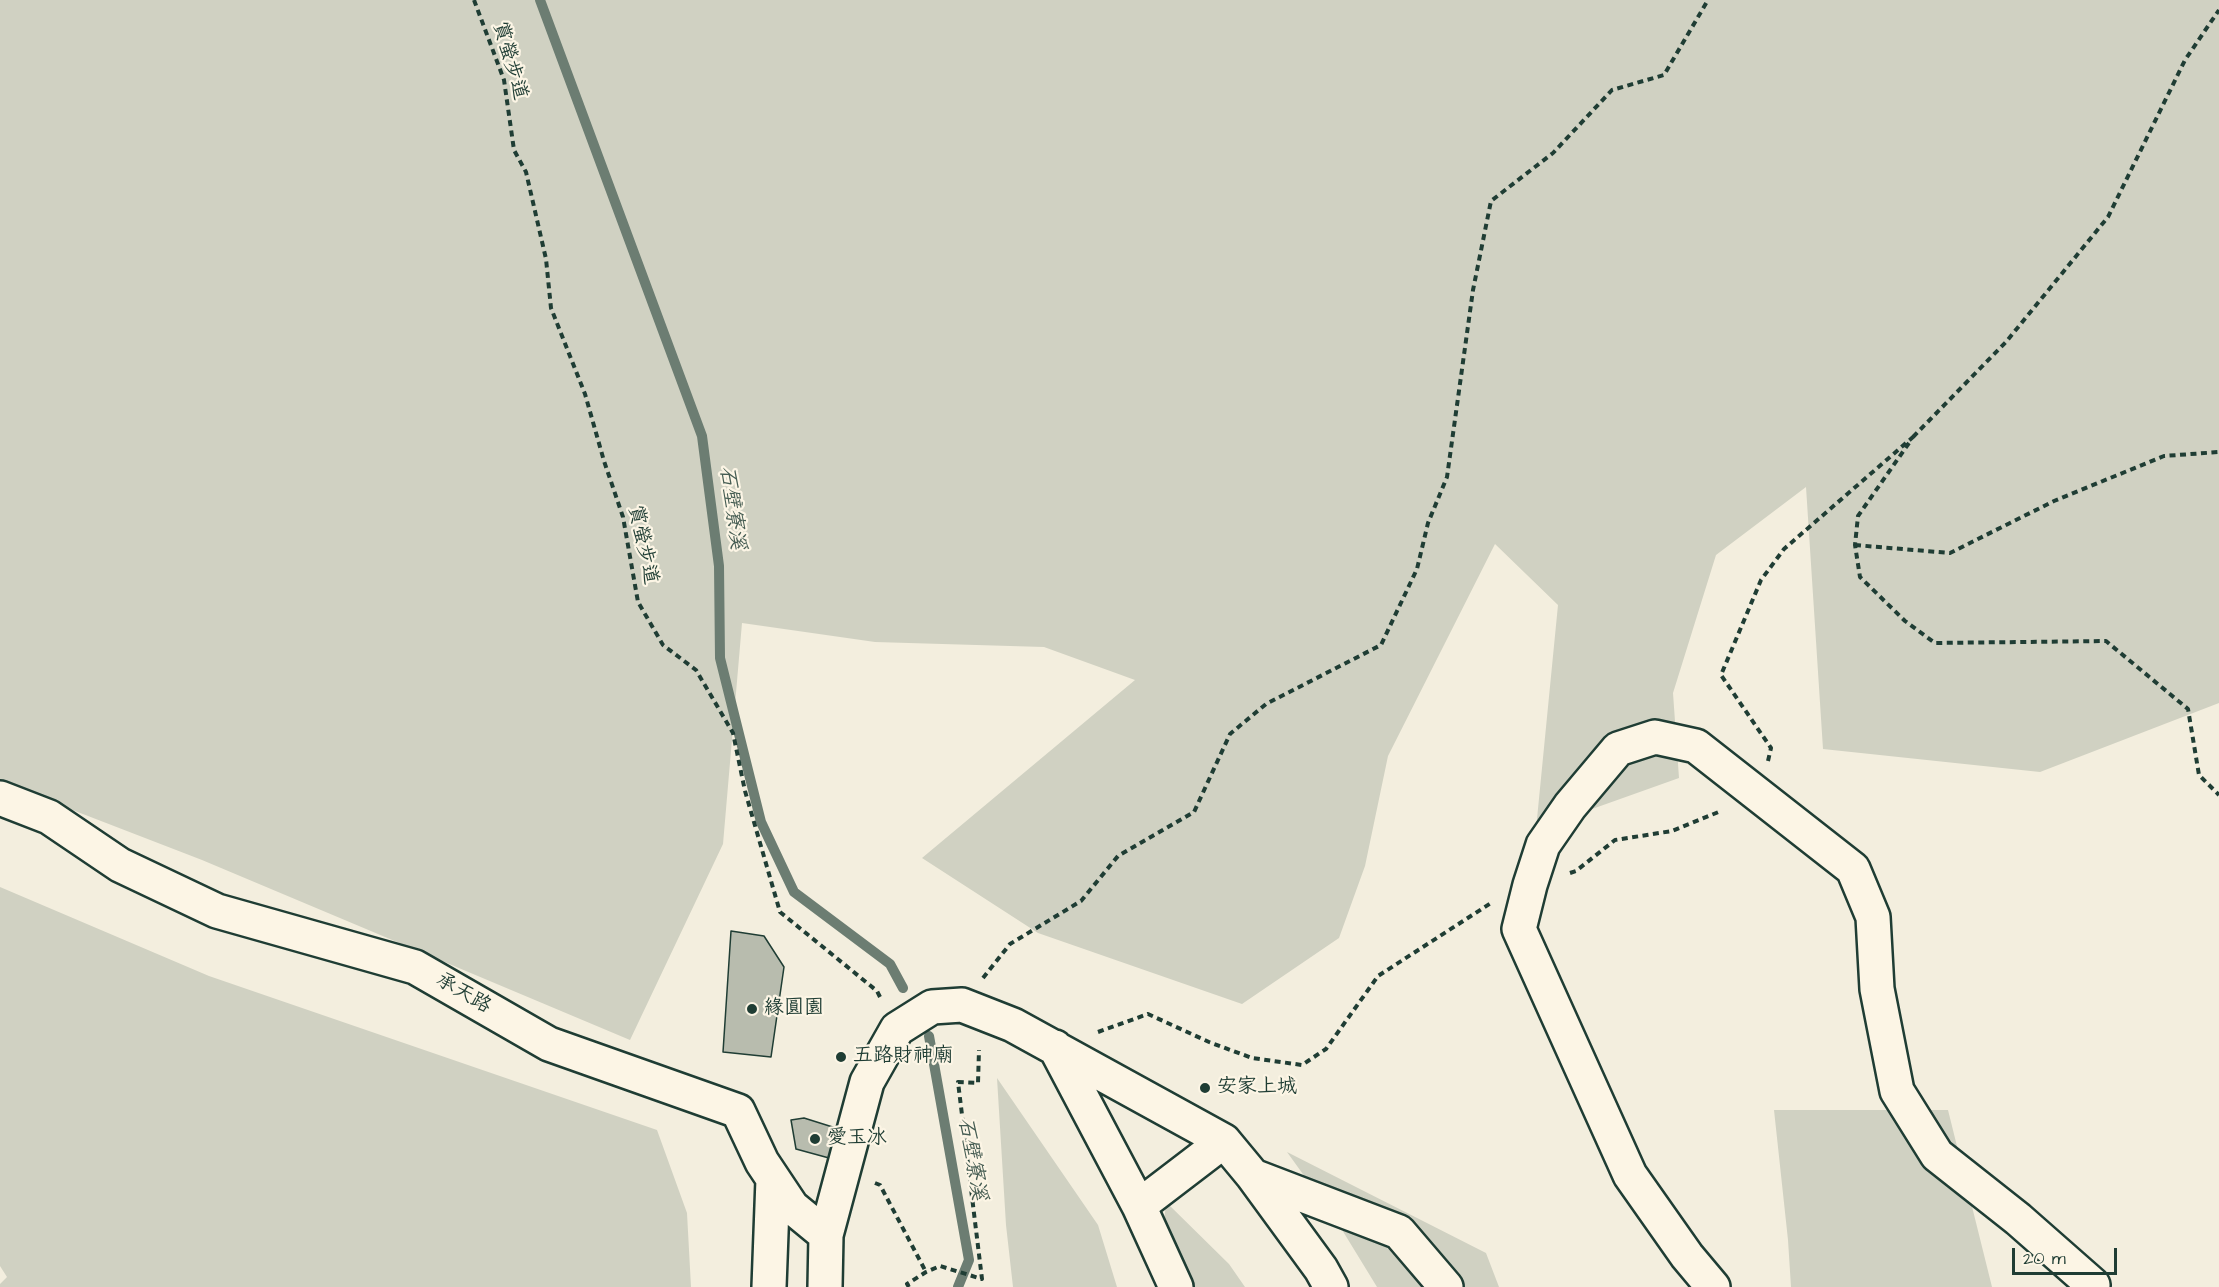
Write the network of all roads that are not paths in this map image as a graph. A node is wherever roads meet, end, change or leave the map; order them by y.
1 (0, 798) edge
2 (1055, 1047) junction
3 (1224, 1141) junction
4 (1253, 1176) junction
5 (772, 1179) junction
6 (1138, 1206) junction
7 (826, 1235) junction
8 (2093, 1285) dead end
9 (769, 1287) edge
10 (825, 1287) edge
11 (1176, 1287) edge
12 (1331, 1287) edge
13 (1446, 1287) edge
14 (1713, 1287) edge

1 - 5 street, 承天路
2 - 3 street
2 - 6 street
2 - 7 street
3 - 4 street
3 - 6 street
4 - 12 street
4 - 13 street
5 - 7 street, 承天路
5 - 9 street
6 - 11 street
7 - 10 street
8 - 14 street

